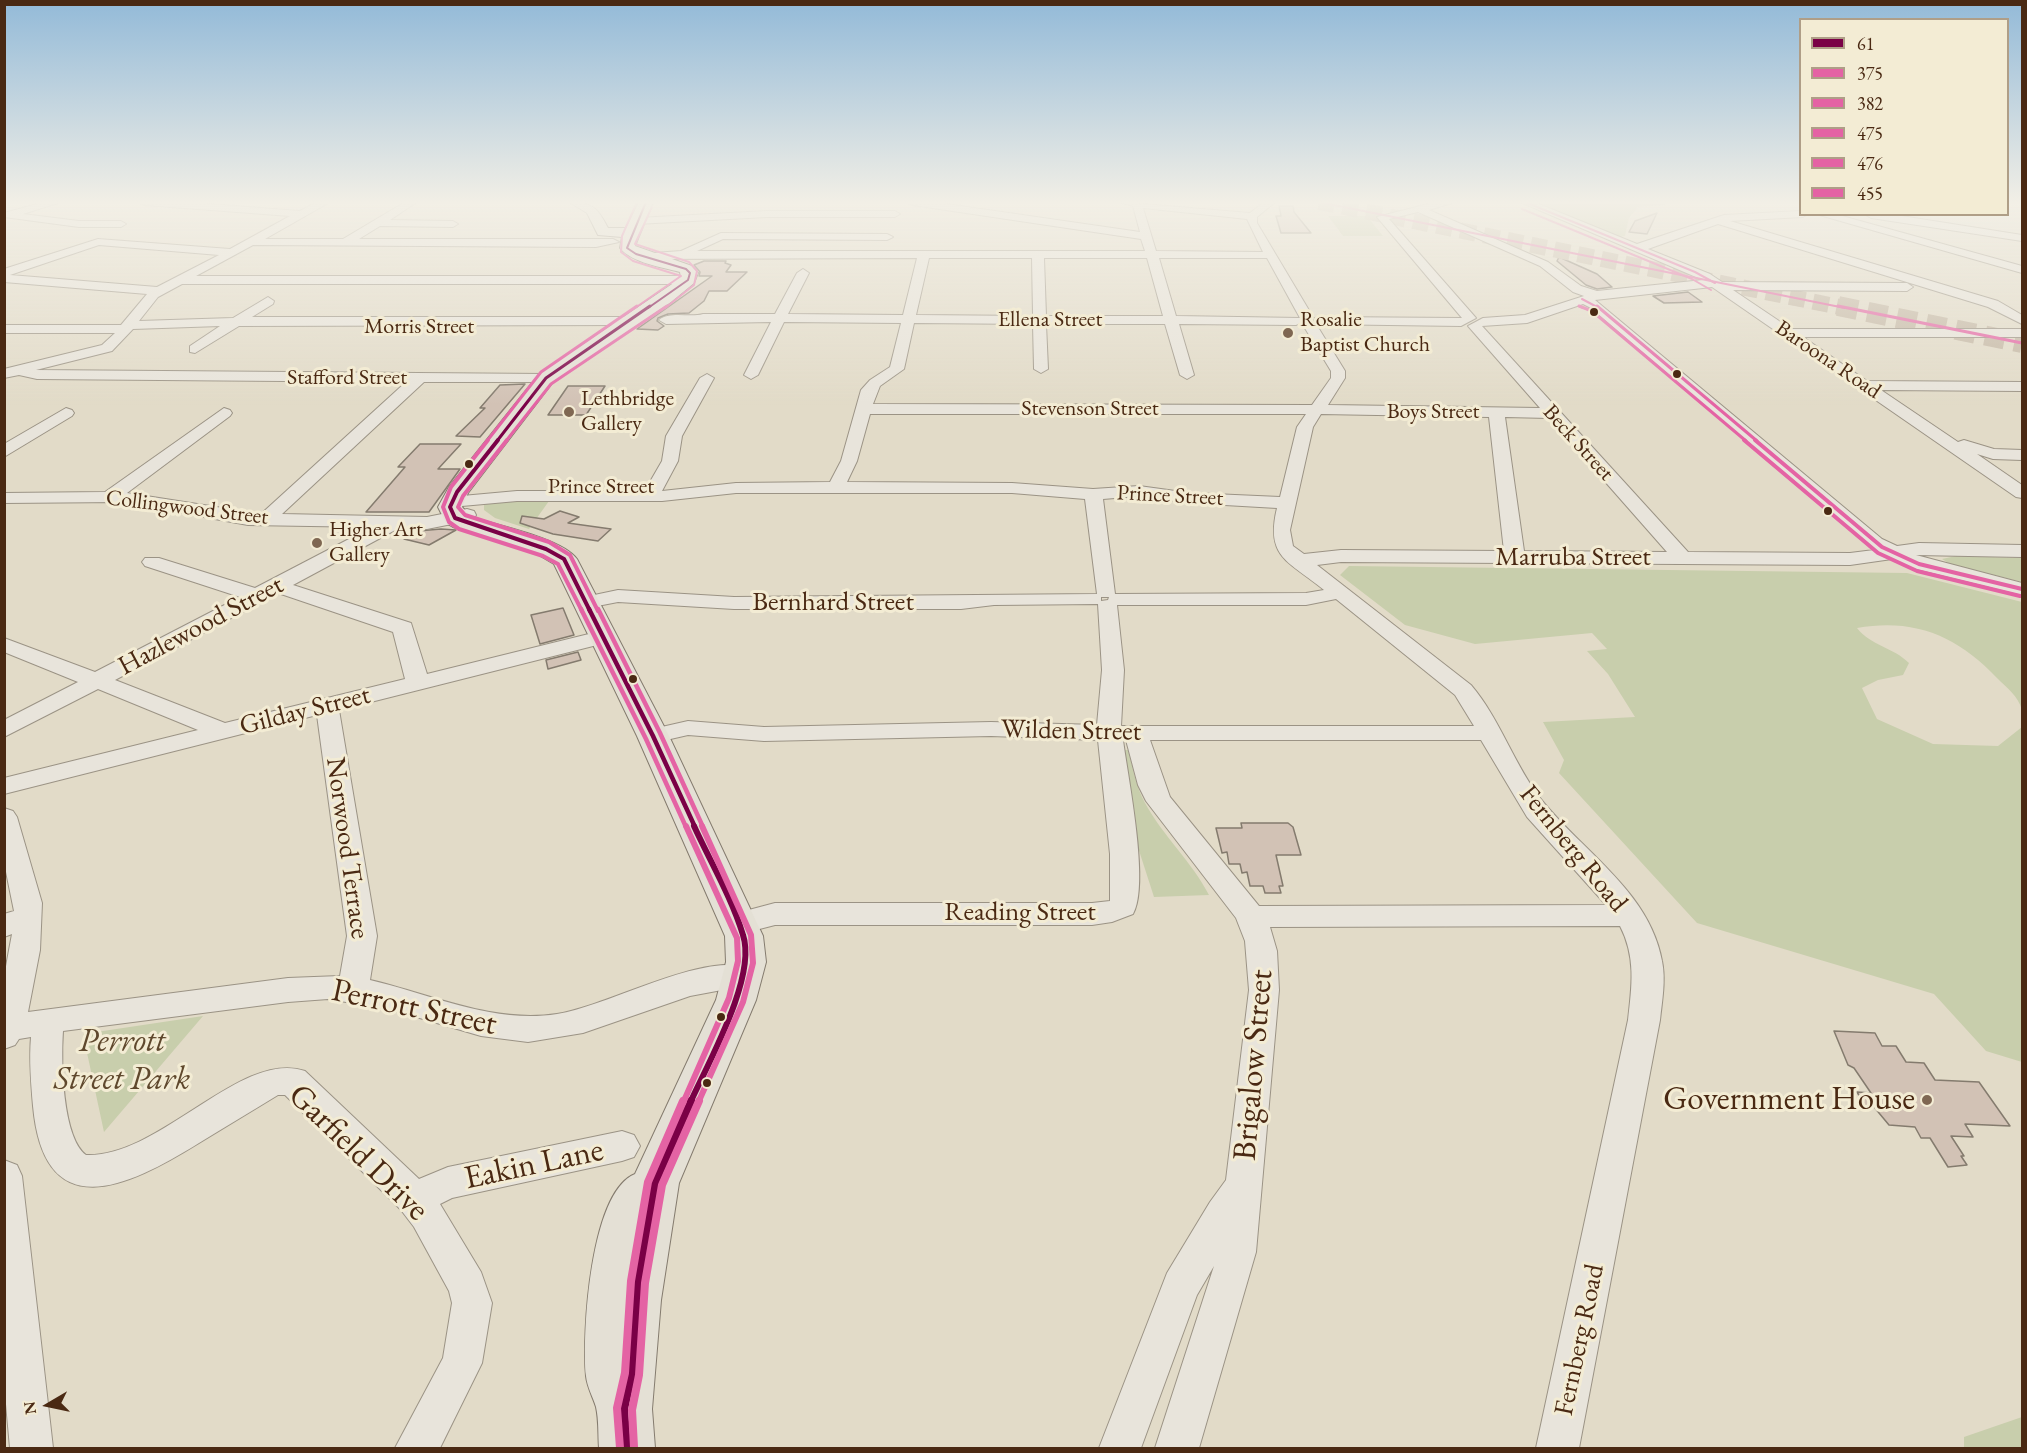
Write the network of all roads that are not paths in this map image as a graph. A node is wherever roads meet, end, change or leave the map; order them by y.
1 (196, 270) edge
2 (687, 270) edge
3 (920, 270) edge
4 (1038, 270) edge
5 (1156, 270) edge
6 (1279, 270) edge
7 (1427, 270) edge
8 (1552, 270) edge
9 (1689, 270) edge
10 (1879, 270) edge
11 (803, 273) dead end
12 (4, 278) edge
13 (177, 280) junction
14 (687, 280) junction
15 (1718, 285) junction
16 (1932, 286) junction
17 (157, 291) junction
18 (1588, 297) junction
19 (268, 301) dead end
20 (703, 318) junction
21 (666, 320) junction
22 (779, 320) junction
23 (909, 320) junction
24 (1040, 320) junction
25 (2022, 320) edge
26 (630, 321) junction
27 (1171, 321) junction
28 (1308, 321) junction
29 (1472, 322) junction
30 (235, 323) junction
31 (126, 327) junction
32 (4, 329) edge
33 (1788, 333) junction
34 (2022, 333) edge
35 (195, 349) dead end
36 (1041, 369) dead end
37 (22, 371) junction
38 (4, 374) edge
39 (751, 375) dead end
40 (1187, 375) dead end
41 (147, 377) junction
42 (419, 378) junction
43 (546, 378) junction
44 (715, 378) dead end
45 (4, 380) edge
46 (2022, 386) edge
47 (1869, 388) junction
48 (2022, 390) edge
49 (864, 409) junction
50 (1316, 410) junction
51 (1496, 412) junction
52 (66, 413) dead end
53 (1551, 413) junction
54 (224, 414) dead end
55 (1931, 431) junction
56 (4, 452) edge
57 (2022, 455) edge
58 (656, 487) junction
59 (835, 490) junction
60 (488, 493) junction
61 (719, 494) junction
62 (1093, 494) junction
63 (2022, 494) edge
64 (111, 496) junction
65 (517, 496) junction
66 (4, 498) edge
67 (1287, 502) junction
68 (461, 507) junction
69 (265, 520) junction
70 (401, 521) junction
71 (2022, 551) edge
72 (1904, 555) junction
73 (1515, 558) junction
74 (1683, 558) junction
75 (1297, 561) junction
76 (152, 562) dead end
77 (277, 586) junction
78 (2022, 589) edge
79 (744, 593) dead end
80 (1338, 593) junction
81 (258, 596) junction
82 (994, 599) junction
83 (1106, 599) junction
84 (595, 616) junction
85 (4, 644) edge
86 (97, 681) junction
87 (418, 683) junction
88 (327, 706) junction
89 (4, 730) edge
90 (225, 732) junction
91 (1490, 732) junction
92 (1124, 733) junction
93 (653, 736) junction
94 (4, 786) edge
95 (4, 817) edge
96 (1628, 915) junction
97 (1250, 917) junction
98 (16, 921) edge
99 (740, 923) junction
100 (743, 976) junction
101 (353, 989) junction
102 (50, 1020) junction
103 (6, 1032) edge
104 (622, 1146) dead end
105 (4, 1176) edge
106 (1245, 1184) junction
107 (414, 1198) junction
108 (626, 1429) edge
109 (32, 1449) edge
110 (417, 1449) edge
111 (1120, 1449) edge
112 (1177, 1449) edge
113 (1558, 1449) edge

1 - 13 street
2 - 14 main road
3 - 23 street
4 - 24 street
5 - 27 street
6 - 28 street, Fernberg Road
7 - 29 street, Beck Street
8 - 18 street
9 - 15 street, Baroona Road
10 - 16 street
11 - 22 street
12 - 17 street
13 - 14 street
13 - 17 street
14 - 26 main road
15 - 16 street, Ellena Street
15 - 18 street, Ellena Street
15 - 33 street, Baroona Road
16 - 25 street
17 - 31 street
18 - 29 street, Ellena Street
18 - 72 street
19 - 30 street
20 - 21 street, Ellena Street
20 - 22 street, Ellena Street
20 - 26 street, Ellena Street
21 - 22 street, Ellena Street
21 - 26 street, Ellena Street
22 - 23 street, Ellena Street
22 - 39 street
23 - 24 street, Ellena Street
23 - 49 street
24 - 27 street, Ellena Street
24 - 36 street
26 - 30 street, Morris Street
26 - 43 main road
27 - 28 street, Ellena Street
27 - 40 street
28 - 29 street, Ellena Street
28 - 50 street, Fernberg Road
29 - 53 street, Beck Street
30 - 31 street, Morris Street
30 - 35 street
31 - 32 street, Morris Street
31 - 37 street
33 - 34 street
33 - 47 street, Baroona Road
37 - 38 street
37 - 41 street, Stafford Street
41 - 42 street, Stafford Street
41 - 45 street, Stafford Street
42 - 43 street, Stafford Street
42 - 69 street
43 - 68 main road
44 - 58 street
46 - 47 street
47 - 48 street
47 - 55 street, Baroona Road
49 - 50 street, Stevenson Street
49 - 59 street
50 - 51 street, Boys Street
50 - 67 street, Fernberg Road
51 - 53 street, Boys Street
51 - 73 street
52 - 56 street
53 - 74 street, Beck Street
54 - 64 street
55 - 57 street
55 - 63 street, Baroona Road
58 - 60 street, Prince Street
58 - 61 street, Prince Street
59 - 61 street, Prince Street
59 - 62 street, Prince Street
60 - 65 street, Prince Street
60 - 68 street, Prince Street
61 - 65 street, Prince Street
62 - 67 street, Prince Street
62 - 83 street
64 - 66 street, Collingwood Street
64 - 69 street, Collingwood Street
65 - 68 street, Prince Street
67 - 75 street, Fernberg Road
68 - 70 street, Collingwood Street
68 - 84 main road
69 - 70 street, Collingwood Street
70 - 77 street, Hazlewood Street
71 - 72 street, Marruba Street
72 - 74 street, Marruba Street
72 - 78 street
73 - 74 street, Marruba Street
73 - 75 street, Marruba Street
75 - 80 street, Fernberg Road
76 - 81 street
77 - 81 street, Hazlewood Street
77 - 87 street
79 - 82 street, Bernhard Street
80 - 83 street, Bernhard Street
80 - 91 street, Fernberg Road
81 - 86 street, Hazlewood Street
82 - 83 street, Bernhard Street
82 - 84 street, Bernhard Street
83 - 92 street
84 - 87 street, Gilday Street
84 - 93 main road
85 - 86 street
86 - 89 street, Hazlewood Street
86 - 90 street
87 - 88 street, Gilday Street
88 - 90 street, Gilday Street
88 - 101 street, Norwood Terrace
90 - 94 street, Gilday Street
91 - 92 street, Wilden Street
91 - 96 street, Fernberg Road
92 - 93 street, Wilden Street
92 - 97 street, Brigalow Street
92 - 99 street, Reading Street
93 - 99 main road
95 - 98 street
96 - 97 street
96 - 113 street, Fernberg Road
97 - 106 street, Brigalow Street
98 - 103 street
99 - 100 main road
100 - 101 street, Perrott Street
100 - 108 main road
101 - 102 street, Perrott Street
102 - 103 street, Perrott Street
102 - 107 street, Garfield Drive
104 - 107 street, Eakin Lane
105 - 109 street
106 - 111 street, Brigalow Street
106 - 112 street, Brigalow Street
107 - 110 street, Garfield Drive

